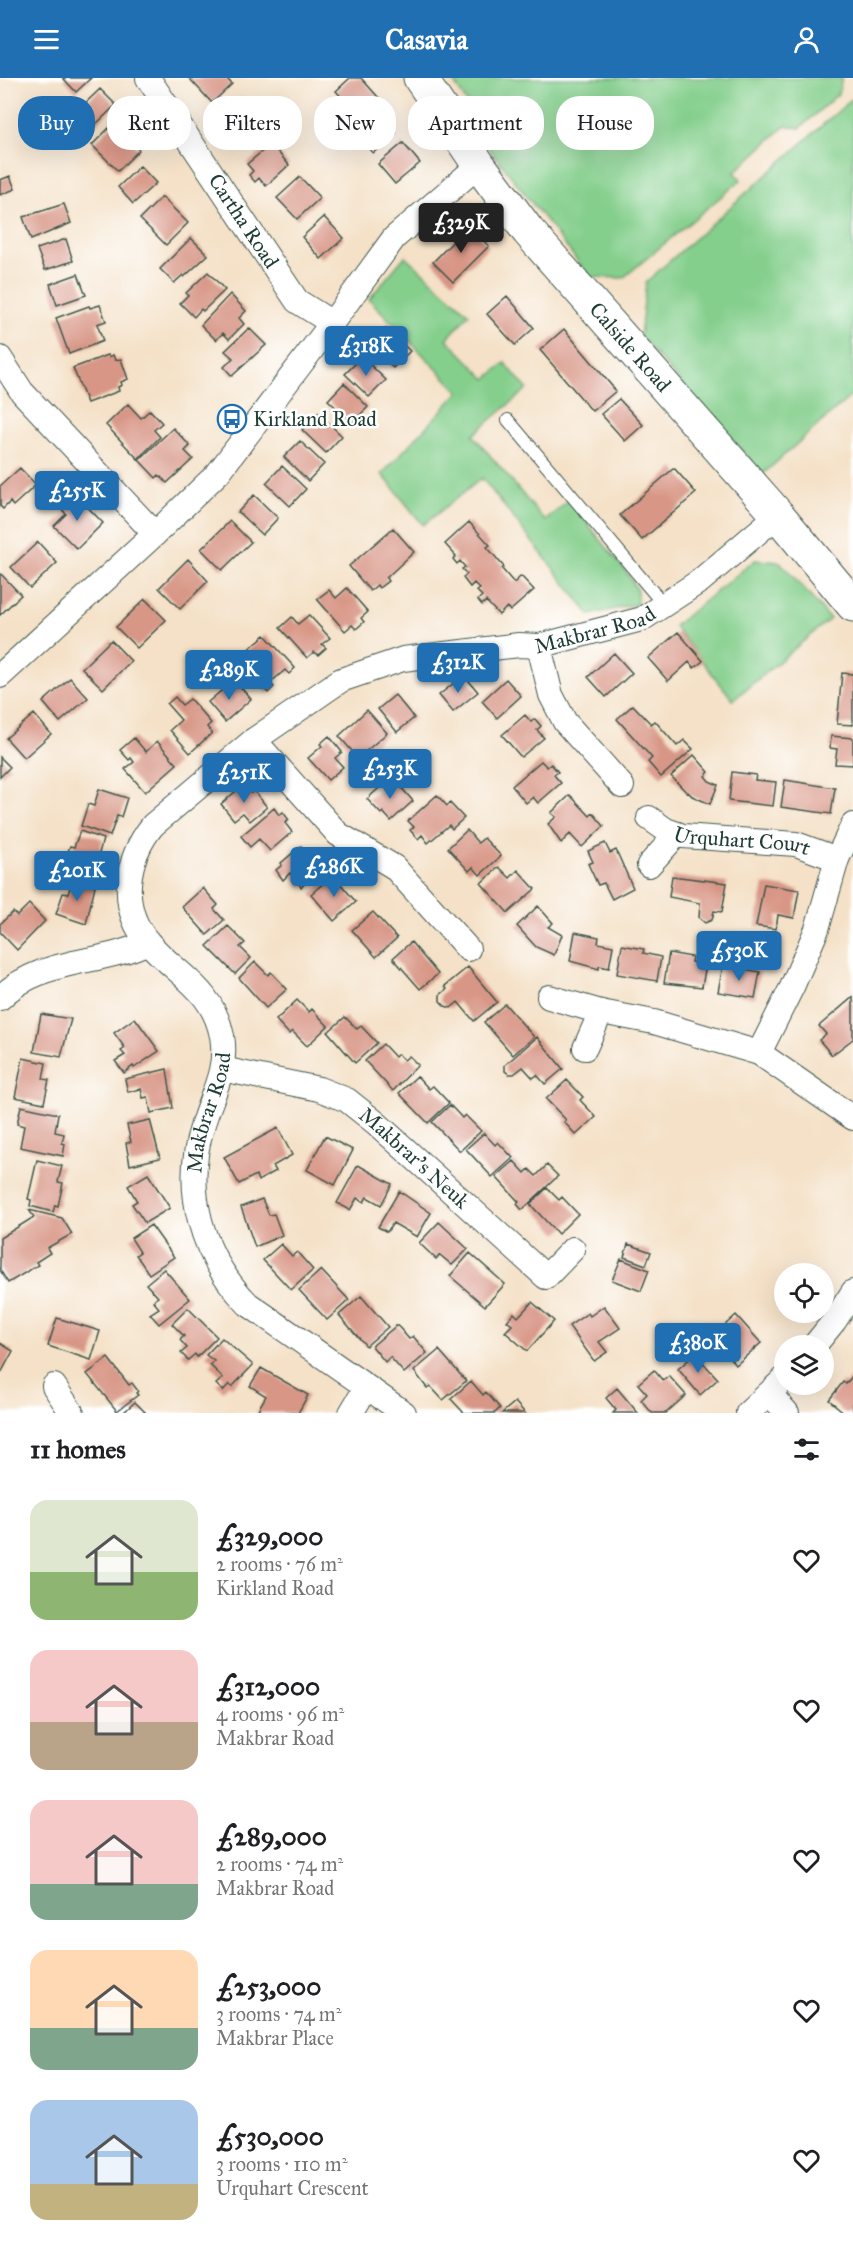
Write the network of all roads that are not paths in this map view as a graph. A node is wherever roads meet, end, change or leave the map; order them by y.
1 (148, 78) edge
2 (420, 78) edge
3 (479, 165) junction
4 (332, 323) junction
5 (0, 358) edge
6 (508, 420) dead end
7 (778, 515) junction
8 (155, 534) junction
9 (664, 605) junction
10 (853, 605) edge
11 (539, 646) junction
12 (0, 676) edge
13 (254, 740) junction
14 (622, 786) dead end
15 (649, 818) dead end
16 (853, 825) edge
17 (678, 834) junction
18 (837, 859) junction
19 (649, 865) dead end
20 (148, 942) junction
21 (468, 949) dead end
22 (549, 997) dead end
23 (0, 998) edge
24 (601, 1012) junction
25 (585, 1048) dead end
26 (759, 1053) junction
27 (222, 1069) junction
28 (853, 1118) edge
29 (573, 1250) dead end
30 (853, 1292) edge
31 (823, 1335) edge
32 (366, 1388) junction
33 (774, 1390) edge
34 (780, 1395) edge
35 (351, 1413) edge
36 (404, 1413) edge
37 (748, 1413) edge
38 (788, 1413) edge

1 - 4 street, Cartha Road
2 - 3 street, Calside Road
3 - 4 street
3 - 7 street, Calside Road
4 - 8 street
5 - 8 street
6 - 9 lane
7 - 9 street, Makbrar Road
7 - 10 street, Calside Road
8 - 12 street
9 - 11 street, Makbrar Road
11 - 13 street, Makbrar Road
11 - 14 street
13 - 20 street, Makbrar Road
13 - 21 street
15 - 17 street, Urquhart Court
16 - 18 street
17 - 18 street, Urquhart Court
17 - 19 street
18 - 26 street
20 - 23 street
20 - 27 street, Makbrar Road
22 - 24 street
24 - 25 street
24 - 26 street
26 - 28 street
27 - 29 street, Makbrar's Neuk
27 - 32 street, Makbrar Road
30 - 31 street
32 - 35 street
32 - 36 street, Makbrar Road
33 - 37 street
34 - 38 street

